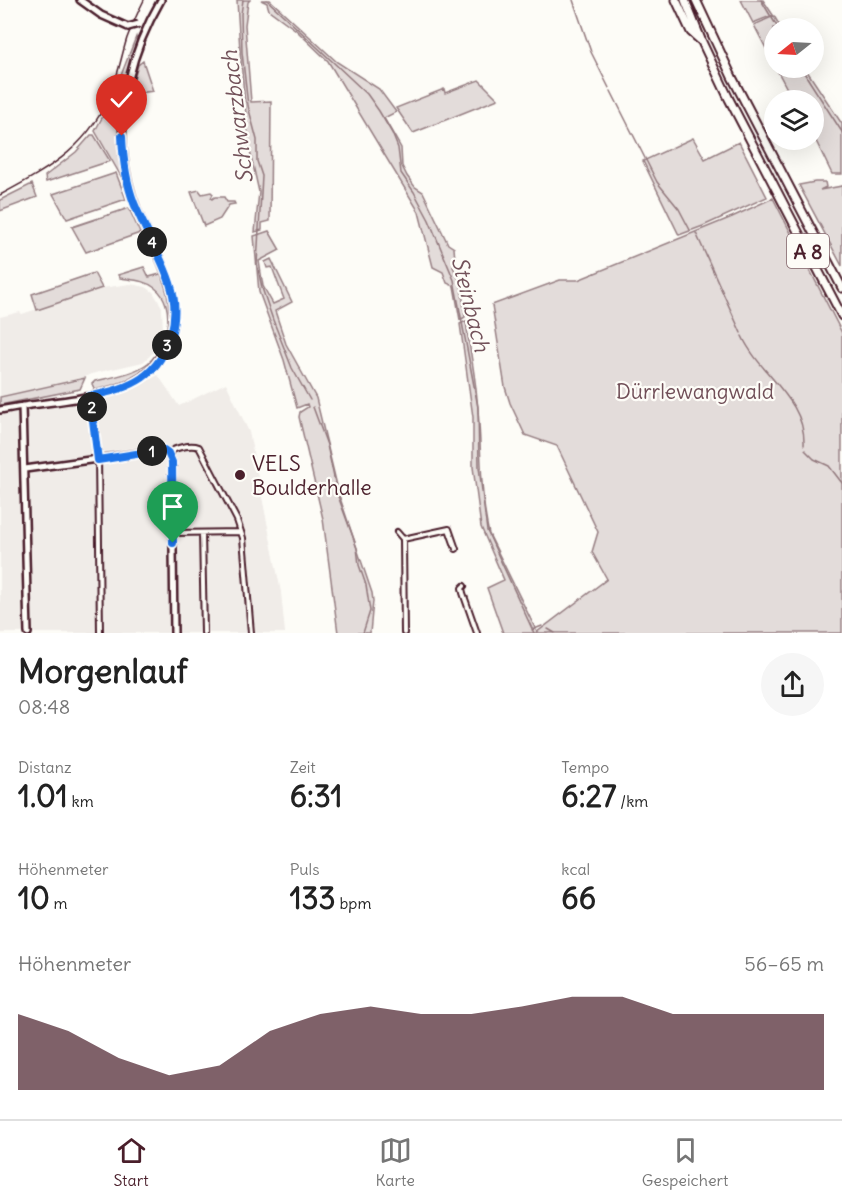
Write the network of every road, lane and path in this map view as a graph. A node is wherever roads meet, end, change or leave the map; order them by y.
1 (80, 0) edge
2 (161, 0) edge
3 (676, 0) edge
4 (685, 0) edge
5 (696, 0) edge
6 (153, 15) junction
7 (137, 27) junction
8 (144, 33) junction
9 (702, 42) junction
10 (137, 51) junction
11 (842, 288) edge
12 (842, 316) edge
13 (90, 396) junction
14 (22, 406) junction
15 (0, 410) edge
16 (168, 453) junction
17 (98, 460) junction
18 (25, 469) junction
19 (202, 532) junction
20 (241, 532) junction
21 (397, 532) dead end
22 (173, 533) junction
23 (404, 539) junction
24 (456, 549) dead end
25 (464, 586) dead end
26 (28, 633) edge
27 (100, 633) edge
28 (174, 633) edge
29 (204, 633) edge
30 (251, 633) edge
31 (404, 633) edge
32 (477, 633) edge

1 - 7 main road, bridge
2 - 6 main road
3 - 9 highway, A 8
4 - 9 highway, A 8
5 - 11 highway, A 8
6 - 7 main road
6 - 8 main road
6 - 10 main road
7 - 8 main road
8 - 10 main road
9 - 12 highway, A 8
10 - 13 main road
13 - 14 main road
13 - 17 street
14 - 15 main road
14 - 18 main road
16 - 17 main road
16 - 20 street
16 - 22 main road
17 - 18 main road
17 - 27 street
18 - 26 main road
19 - 20 street
19 - 22 street
19 - 29 street
20 - 30 street
21 - 23 street
22 - 28 main road
23 - 24 street
23 - 31 street
25 - 32 street

